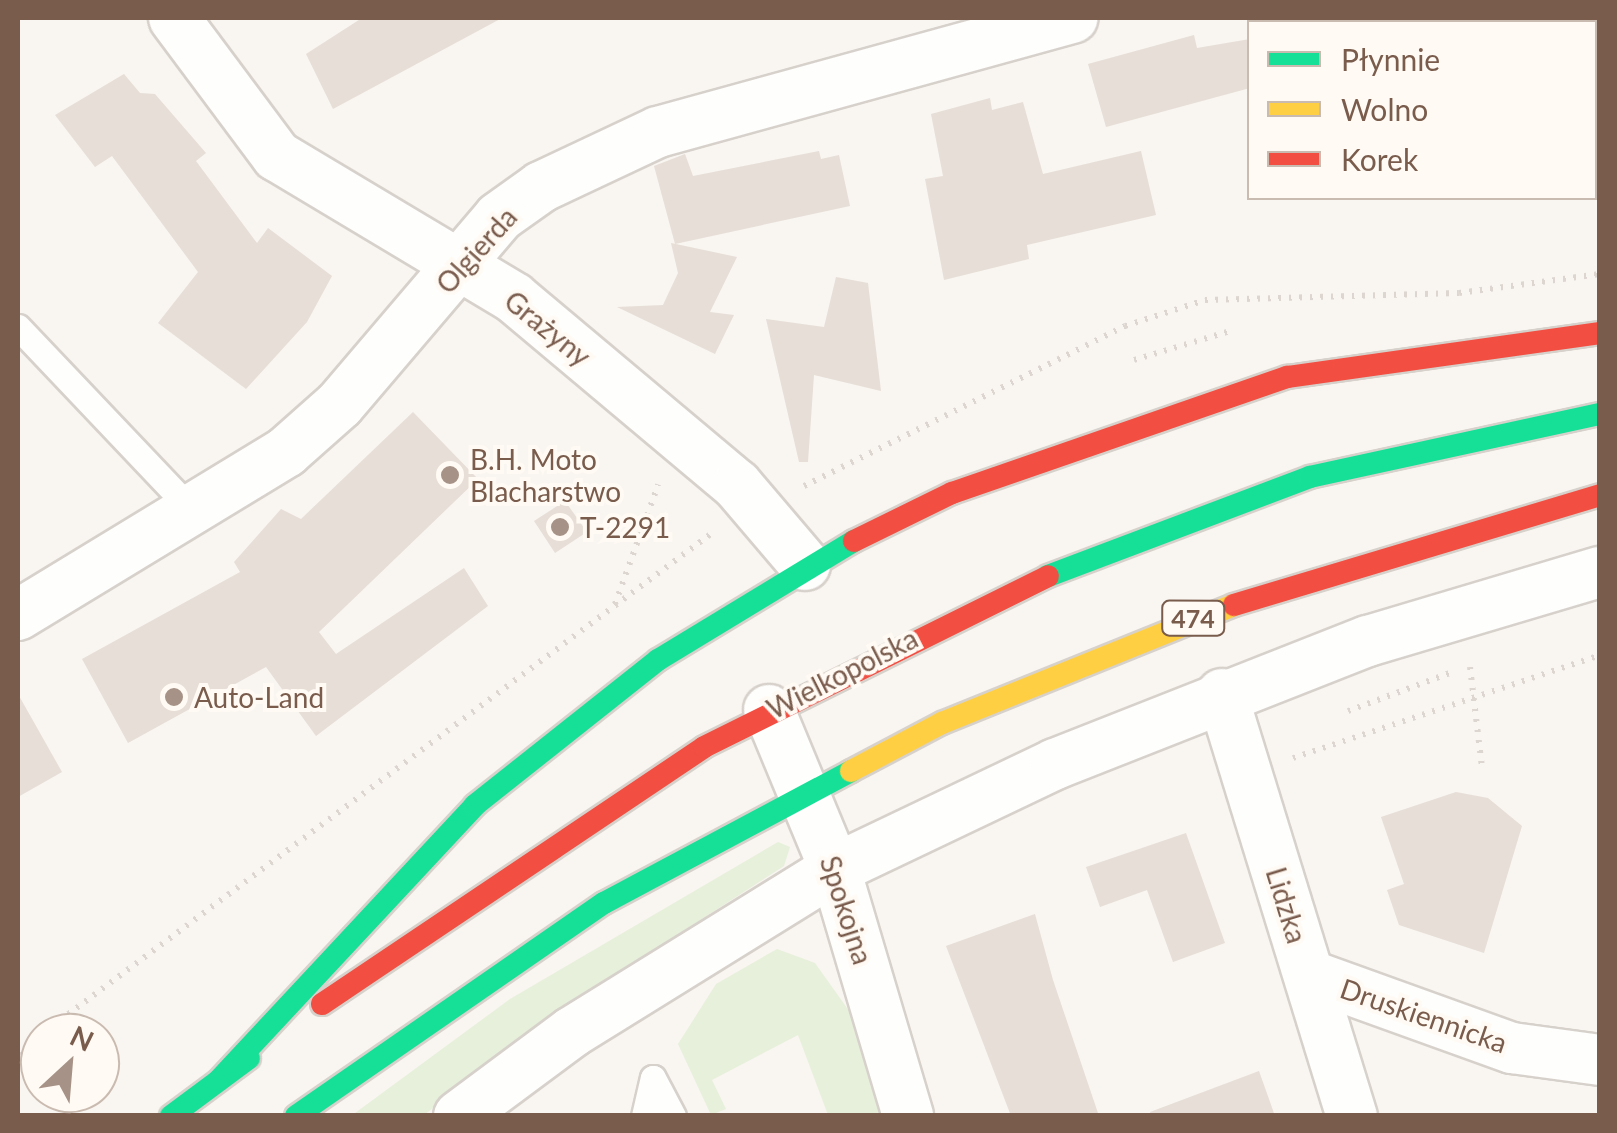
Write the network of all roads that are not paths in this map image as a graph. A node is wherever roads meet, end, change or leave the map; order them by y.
1 (1073, 18) edge
2 (193, 24) edge
3 (461, 264) junction
4 (18, 327) edge
5 (1600, 333) edge
6 (1600, 414) edge
7 (1600, 495) edge
8 (188, 507) junction
9 (806, 565) junction
10 (1600, 572) edge
11 (18, 614) edge
12 (1222, 694) junction
13 (769, 710) junction
14 (805, 790) junction
15 (835, 868) junction
16 (1309, 974) junction
17 (1600, 1060) edge
18 (218, 1080) junction
19 (170, 1116) edge
20 (296, 1116) edge
21 (459, 1116) edge
22 (644, 1116) edge
23 (674, 1116) edge
24 (908, 1116) edge
25 (1352, 1116) edge

1 - 3 street, Olgierda
2 - 3 street, Grażyny
3 - 8 street, Olgierda
3 - 9 street, Grażyny
4 - 8 lane
5 - 9 main road
6 - 13 main road, Wielkopolska
7 - 14 main road, 474
8 - 11 street, Olgierda
9 - 18 main road
10 - 12 street
12 - 15 street
12 - 16 street, Lidzka
13 - 14 street, Spokojna
13 - 18 main road, Wielkopolska
14 - 15 street, Spokojna
14 - 20 main road, 474
15 - 21 street
15 - 24 street, Spokojna
16 - 17 street, Druskiennicka
16 - 25 street, Lidzka
18 - 19 main road, Wielkopolska
22 - 23 lane

